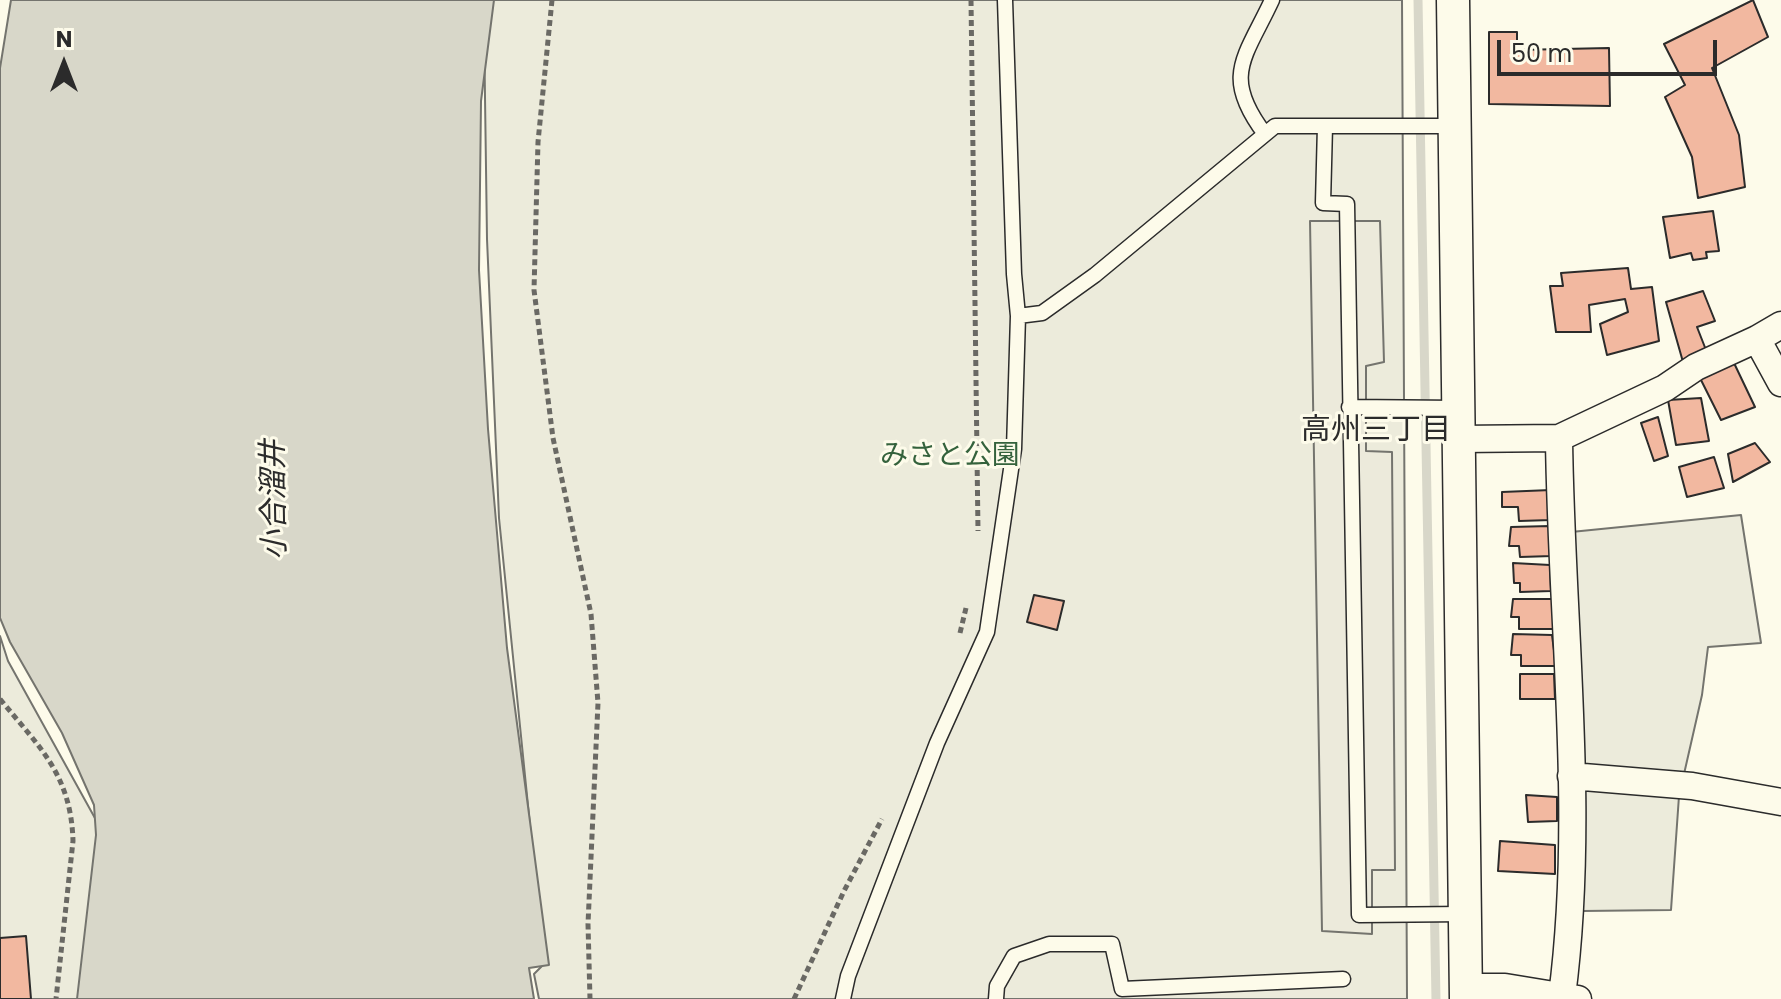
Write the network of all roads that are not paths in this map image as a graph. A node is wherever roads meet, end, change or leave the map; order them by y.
1 (1005, 0) edge
2 (1272, 0) edge
3 (1453, 0) edge
4 (1325, 126) junction
5 (1455, 126) junction
6 (1265, 134) junction
7 (1018, 316) junction
8 (1781, 325) edge
9 (1757, 339) junction
10 (1781, 383) edge
11 (1349, 407) junction
12 (1458, 424) junction
13 (1559, 438) junction
14 (1571, 776) junction
15 (1781, 802) edge
16 (1465, 914) junction
17 (1343, 979) dead end
18 (1466, 993) edge
19 (1570, 997) edge
20 (843, 999) edge
21 (996, 999) edge

1 - 7 lane
2 - 6 lane
3 - 5 street
4 - 5 lane
4 - 6 lane
4 - 11 lane
5 - 12 street
6 - 7 lane
7 - 20 lane
8 - 9 street
9 - 10 street
9 - 13 street
11 - 12 lane
11 - 16 lane
12 - 13 street
12 - 16 street
13 - 14 street
14 - 15 street
14 - 19 street
16 - 18 street
17 - 21 lane
18 - 19 street

